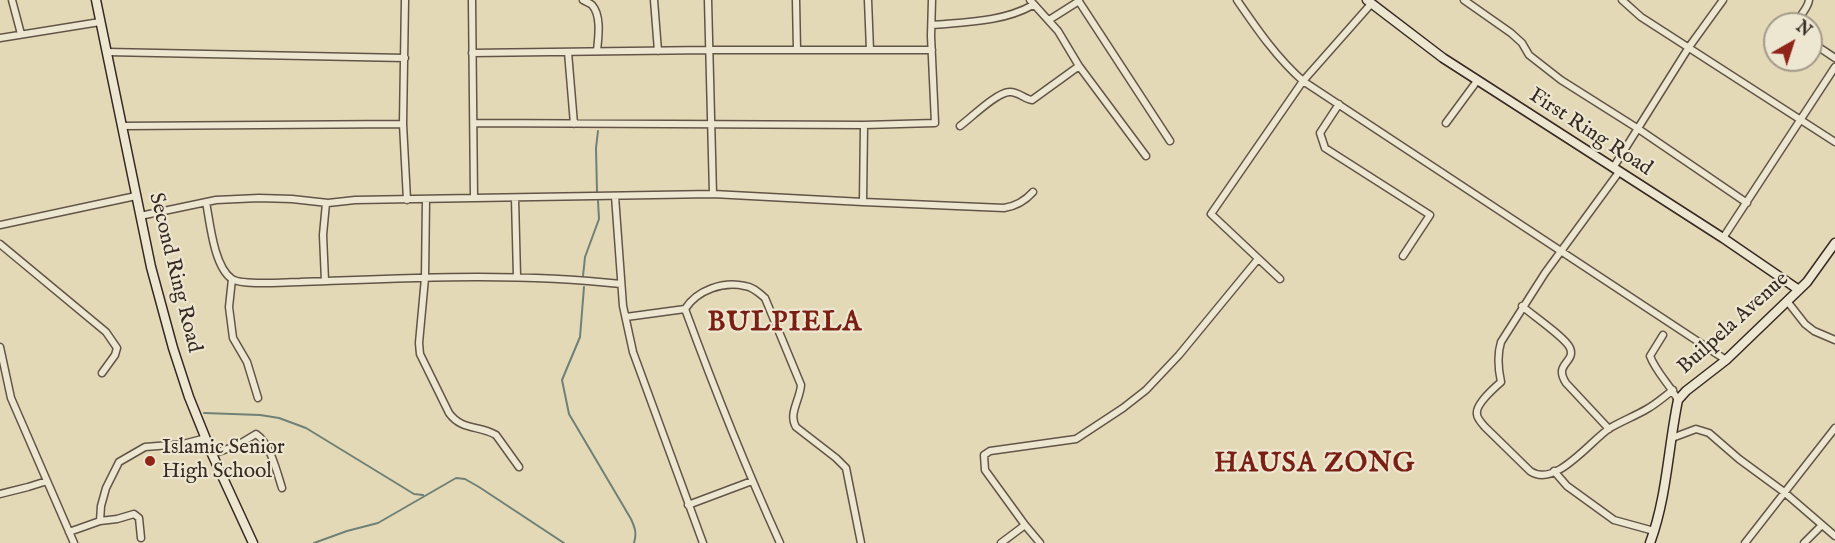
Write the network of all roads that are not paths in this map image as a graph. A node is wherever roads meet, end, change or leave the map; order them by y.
1 (12, 0) edge
2 (96, 0) edge
3 (405, 0) edge
4 (472, 0) edge
5 (583, 0) edge
6 (654, 0) edge
7 (708, 0) edge
8 (796, 0) edge
9 (868, 0) edge
10 (932, 0) edge
11 (1078, 0) edge
12 (1237, 0) edge
13 (1464, 0) edge
14 (1622, 0) edge
15 (1723, 0) edge
16 (1032, 2) edge
17 (1369, 2) edge
18 (593, 3) edge
19 (1049, 20) junction
20 (100, 22) junction
21 (932, 25) junction
22 (21, 34) junction
23 (0, 38) edge
24 (1689, 47) junction
25 (708, 50) junction
26 (797, 50) junction
27 (870, 50) junction
28 (932, 50) junction
29 (597, 51) junction
30 (658, 51) junction
31 (107, 52) junction
32 (568, 52) junction
33 (472, 53) junction
34 (405, 58) junction
35 (1079, 66) junction
36 (1835, 66) edge
37 (1303, 81) junction
38 (1477, 81) junction
39 (1339, 104) junction
40 (1801, 119) junction
41 (474, 123) junction
42 (1446, 123) dead end
43 (403, 124) junction
44 (574, 124) junction
45 (712, 125) junction
46 (864, 125) junction
47 (122, 126) junction
48 (960, 126) dead end
49 (1637, 128) junction
50 (1170, 141) dead end
51 (1835, 142) edge
52 (1146, 156) dead end
53 (1616, 170) junction
54 (1033, 192) dead end
55 (713, 194) junction
56 (136, 196) junction
57 (615, 196) junction
58 (474, 198) junction
59 (515, 198) junction
60 (407, 200) junction
61 (426, 200) junction
62 (206, 202) junction
63 (863, 202) junction
64 (326, 203) junction
65 (1747, 203) junction
66 (140, 216) junction
67 (0, 225) edge
68 (1723, 238) junction
69 (1835, 243) edge
70 (0, 244) edge
71 (1560, 251) junction
72 (1403, 256) dead end
73 (1258, 259) junction
74 (517, 277) junction
75 (425, 278) junction
76 (232, 279) junction
77 (1280, 279) dead end
78 (325, 281) junction
79 (621, 284) junction
80 (1799, 290) junction
81 (1787, 301) junction
82 (1522, 306) junction
83 (685, 309) junction
84 (626, 317) junction
85 (1663, 335) dead end
86 (1835, 340) edge
87 (0, 347) edge
88 (1726, 360) junction
89 (102, 373) dead end
90 (8, 385) junction
91 (0, 388) edge
92 (1673, 390) junction
93 (258, 399) dead end
94 (1678, 400) junction
95 (1835, 428) edge
96 (1609, 429) junction
97 (206, 438) junction
98 (1672, 438) junction
99 (212, 454) junction
100 (519, 467) dead end
101 (1554, 471) junction
102 (47, 481) junction
103 (752, 481) junction
104 (282, 488) dead end
105 (1784, 492) junction
106 (0, 494) edge
107 (688, 505) junction
108 (100, 521) junction
109 (1025, 525) junction
110 (1822, 525) junction
111 (1654, 531) junction
112 (69, 532) junction
113 (1835, 536) edge
114 (141, 538) dead end
115 (74, 543) edge
116 (253, 543) edge
117 (703, 543) edge
118 (780, 543) edge
119 (861, 543) edge
120 (1001, 543) edge
121 (1041, 543) edge
122 (1650, 543) edge
123 (1745, 543) edge
124 (1804, 543) edge

1 - 22 street
2 - 20 street, Second Ring Road
3 - 34 street
4 - 33 street
5 - 18 street
6 - 30 street
7 - 25 street
8 - 26 street
9 - 27 street
10 - 21 street
11 - 19 street
11 - 50 street
12 - 37 street
13 - 49 street
14 - 24 street
15 - 24 street
16 - 19 street
16 - 21 street
17 - 37 street
17 - 38 street, First Ring Road
18 - 29 street
19 - 35 street
20 - 22 street
20 - 31 street, Second Ring Road
21 - 28 street
22 - 23 street
24 - 40 street
24 - 49 street
25 - 26 street
25 - 30 street
25 - 45 street
26 - 27 street
27 - 28 street
28 - 46 street
29 - 30 street
29 - 32 street
31 - 34 street
31 - 47 street, Second Ring Road
32 - 33 street
32 - 44 street
33 - 41 street
34 - 43 street
35 - 48 street
35 - 52 street
36 - 40 street
37 - 39 street
37 - 73 street
38 - 42 street
38 - 53 street, First Ring Road
39 - 71 street
39 - 72 street
40 - 51 street
40 - 65 street
41 - 44 street
41 - 58 street
43 - 47 street
43 - 60 street
44 - 45 street
45 - 46 street
45 - 55 street
46 - 63 street
47 - 56 street, Second Ring Road
49 - 53 street
49 - 65 street
53 - 68 street, First Ring Road
53 - 71 street
54 - 63 street
55 - 57 street
55 - 63 street
56 - 66 street, Second Ring Road
56 - 67 street
57 - 59 street
57 - 79 street
58 - 59 street
58 - 61 street
59 - 74 street
60 - 61 street
60 - 64 street
61 - 75 street
62 - 64 street
62 - 66 street
62 - 76 street
64 - 78 street
65 - 68 street
66 - 97 street, Second Ring Road
68 - 80 street, First Ring Road
69 - 80 street, Builpela Avenue
70 - 89 street
71 - 82 street
71 - 88 street
73 - 77 street
73 - 109 street
74 - 75 street
74 - 79 street
75 - 78 street
75 - 100 street
76 - 78 street
76 - 93 street
79 - 84 street
80 - 81 street, Builpela Avenue
81 - 86 street
81 - 88 street, Builpela Avenue
82 - 96 street
82 - 101 street
83 - 84 street
83 - 103 street
83 - 119 street
84 - 107 street
85 - 92 street
87 - 90 street
88 - 94 street, Builpela Avenue
90 - 91 street
90 - 102 street
92 - 94 street
92 - 96 street
94 - 98 street, Builpela Avenue
95 - 105 street
96 - 101 street
97 - 99 street, Second Ring Road
97 - 108 street
98 - 105 street
98 - 111 street, Builpela Avenue
99 - 104 street
99 - 116 street, Second Ring Road
101 - 111 street
102 - 106 street
102 - 112 street
103 - 107 street
103 - 118 street
105 - 110 street
105 - 123 street
107 - 117 street
108 - 112 street
108 - 114 street
109 - 120 street
109 - 121 street
110 - 113 street
110 - 124 street
111 - 122 street, Builpela Avenue
112 - 115 street

